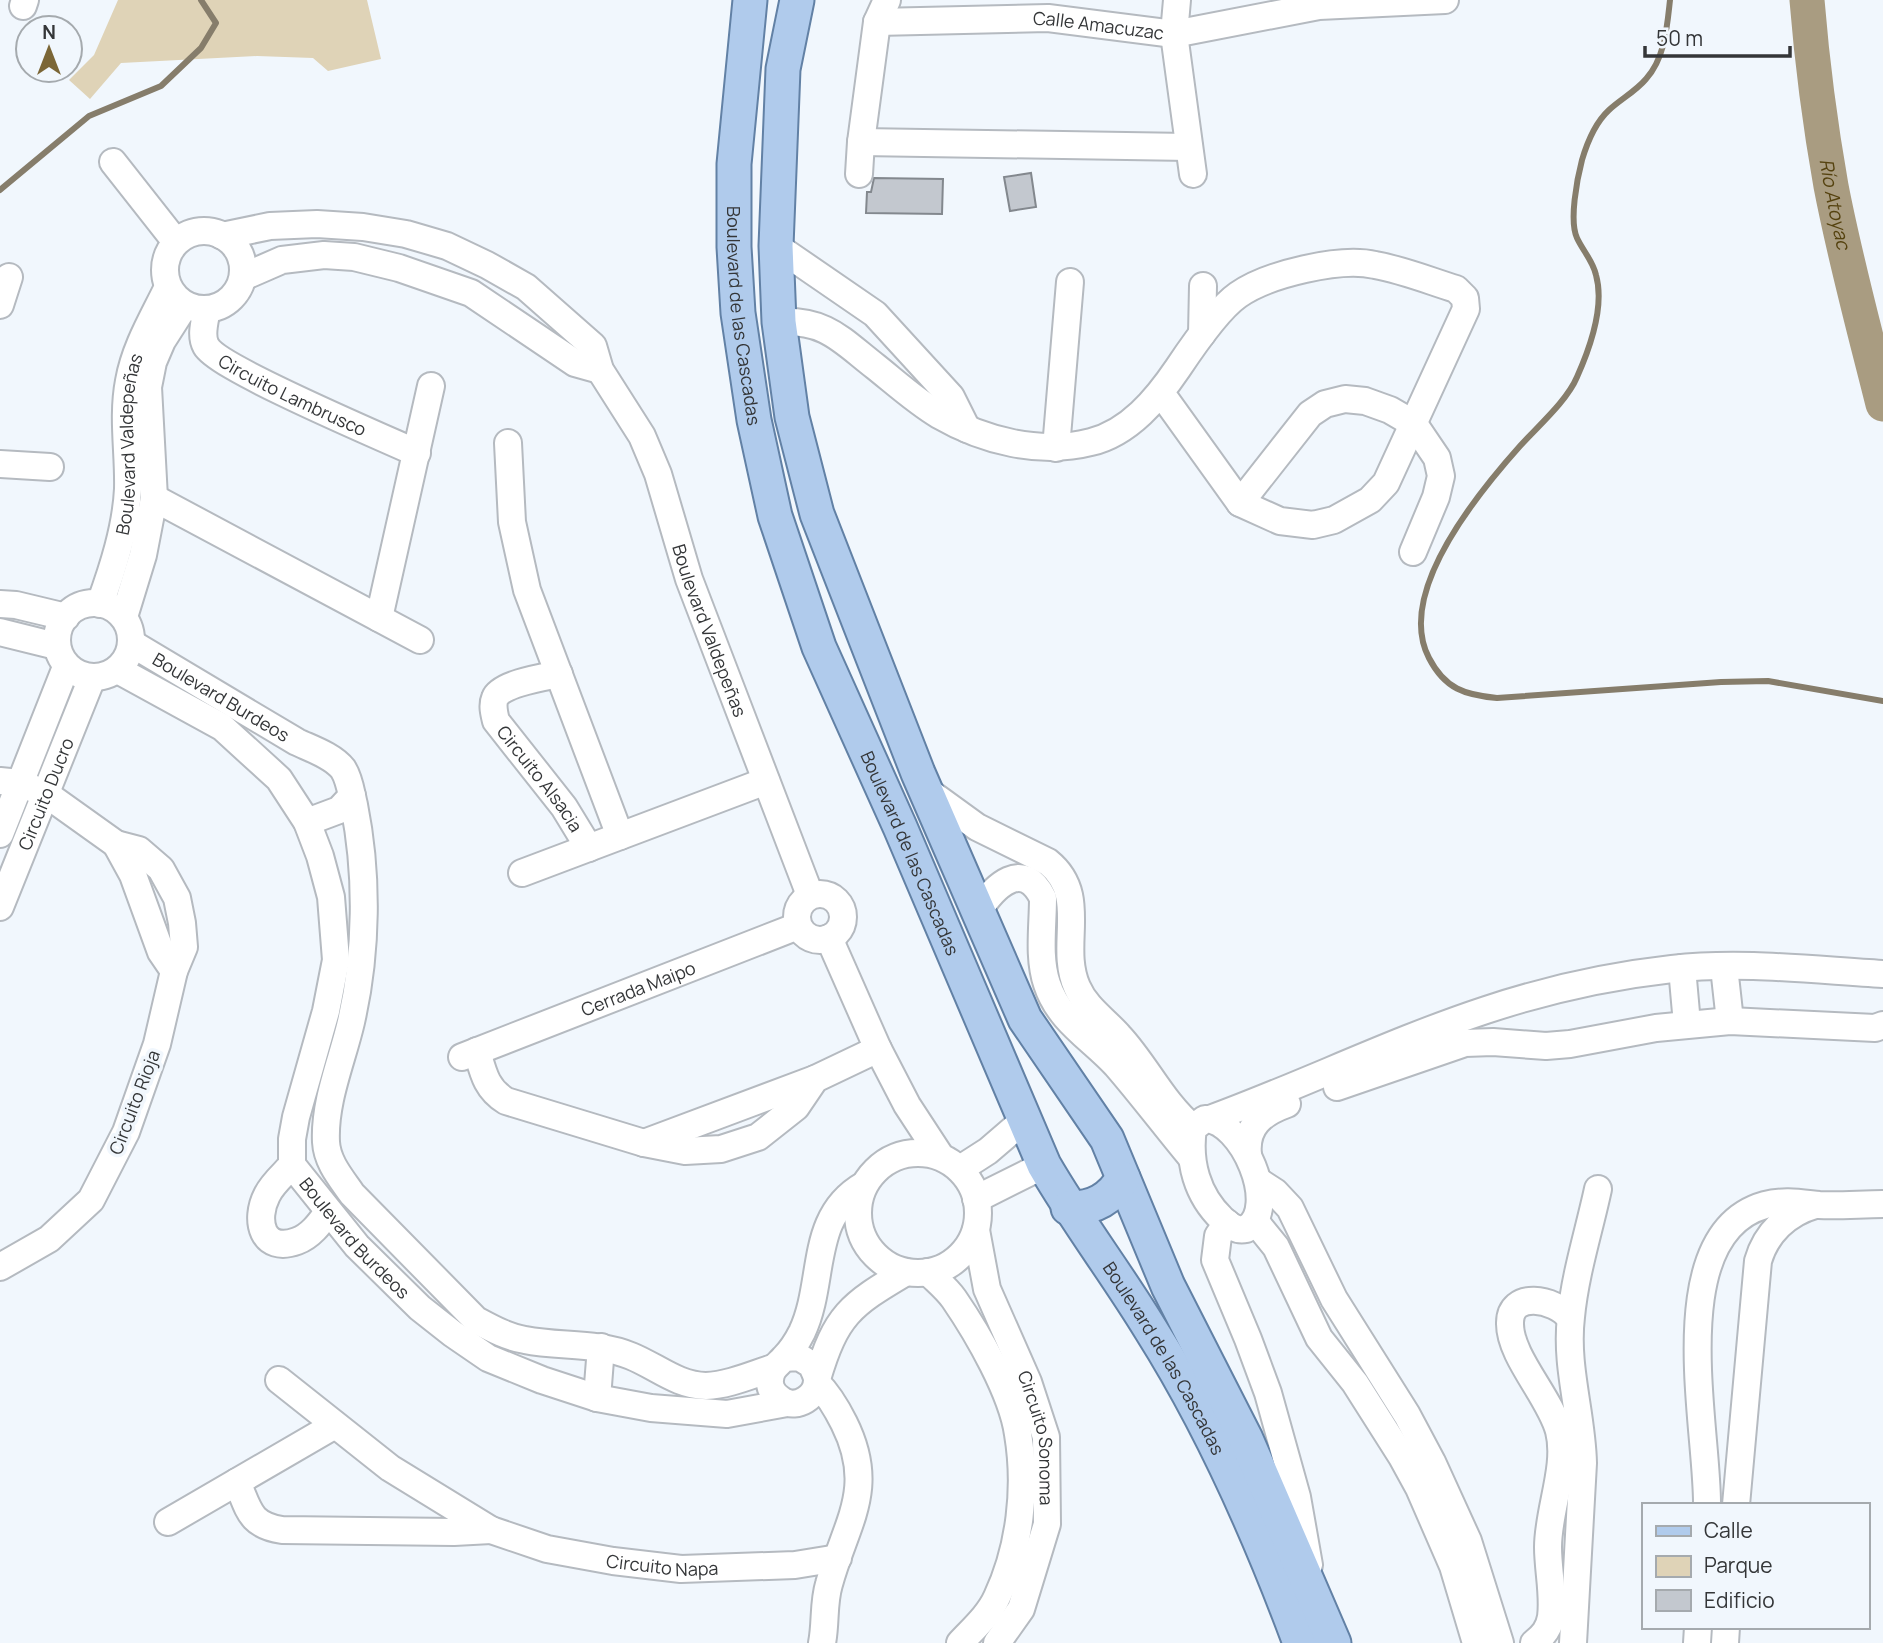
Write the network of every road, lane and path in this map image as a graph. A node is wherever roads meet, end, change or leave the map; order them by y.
1 (750, 0) edge
2 (797, 0) edge
3 (1178, 0) edge
4 (1445, 0) edge
5 (1319, 3) edge
6 (1049, 9) edge
7 (882, 11) edge
8 (1174, 34) junction
9 (861, 142) junction
10 (1189, 147) junction
11 (113, 162) dead end
12 (859, 174) dead end
13 (1192, 174) dead end
14 (222, 236) junction
15 (176, 242) junction
16 (776, 246) junction
17 (486, 265) junction
18 (243, 277) junction
19 (9, 278) dead end
20 (1070, 282) dead end
21 (1203, 286) dead end
22 (471, 293) junction
23 (187, 300) junction
24 (0, 305) edge
25 (779, 322) junction
26 (1202, 334) junction
27 (600, 370) junction
28 (431, 386) dead end
29 (1161, 393) junction
30 (1414, 424) junction
31 (967, 429) junction
32 (508, 443) dead end
33 (1056, 448) junction
34 (417, 453) junction
35 (0, 464) edge
36 (50, 467) dead end
37 (154, 498) junction
38 (1240, 503) junction
39 (1413, 552) dead end
40 (0, 604) edge
41 (100, 604) junction
42 (66, 617) junction
43 (124, 617) junction
44 (379, 618) junction
45 (0, 632) edge
46 (420, 640) dead end
47 (131, 643) junction
48 (61, 657) junction
49 (118, 670) junction
50 (559, 674) junction
51 (92, 678) junction
52 (766, 781) junction
53 (10, 782) edge
54 (925, 790) junction
55 (46, 794) junction
56 (352, 796) junction
57 (307, 822) junction
58 (0, 834) edge
59 (620, 836) junction
60 (589, 848) junction
61 (522, 873) dead end
62 (810, 895) junction
63 (0, 907) edge
64 (978, 912) junction
65 (798, 926) junction
66 (829, 938) junction
67 (1724, 967) junction
68 (1682, 968) junction
69 (1883, 974) edge
70 (1515, 1001) junction
71 (1730, 1021) junction
72 (1687, 1024) junction
73 (1883, 1025) edge
74 (1526, 1046) junction
75 (878, 1049) junction
76 (306, 1079) junction
77 (1320, 1084) junction
78 (335, 1086) junction
79 (1077, 1096) junction
80 (907, 1105) junction
81 (1024, 1120) junction
82 (1201, 1124) junction
83 (1248, 1155) junction
84 (897, 1156) junction
85 (1191, 1157) junction
86 (950, 1163) junction
87 (292, 1165) junction
88 (1044, 1165) junction
89 (1123, 1178) junction
90 (1258, 1181) junction
91 (864, 1185) junction
92 (1598, 1189) dead end
93 (976, 1199) junction
94 (1883, 1204) edge
95 (1817, 1205) junction
96 (1068, 1208) junction
97 (328, 1212) junction
98 (1255, 1221) junction
99 (1227, 1223) junction
100 (976, 1230) junction
101 (1714, 1251) junction
102 (1758, 1261) junction
103 (0, 1267) edge
104 (917, 1272) junction
105 (1570, 1318) junction
106 (1360, 1342) junction
107 (601, 1347) junction
108 (1328, 1351) junction
109 (779, 1363) junction
110 (278, 1380) dead end
111 (1574, 1391) junction
112 (806, 1392) junction
113 (597, 1398) junction
114 (1544, 1398) junction
115 (302, 1400) junction
116 (1745, 1409) junction
117 (1701, 1411) junction
118 (335, 1425) junction
119 (305, 1441) junction
120 (237, 1482) junction
121 (1707, 1503) edge
122 (1736, 1503) edge
123 (169, 1522) dead end
124 (491, 1530) junction
125 (838, 1558) junction
126 (1314, 1598) junction
127 (824, 1641) edge
128 (1491, 1642) edge
129 (960, 1643) edge
130 (997, 1643) edge
131 (1300, 1643) edge
132 (1334, 1643) edge
133 (1534, 1643) edge
134 (1573, 1643) edge

1 - 81 main road, Boulevard de las Cascadas
2 - 16 main road, Boulevard de las Cascadas
3 - 8 street
4 - 5 street, Calle Amacuzac
5 - 8 street, Calle Amacuzac
6 - 7 street, Calle Amacuzac
6 - 8 street, Calle Amacuzac
7 - 9 street
8 - 10 street
9 - 10 street
9 - 12 street
10 - 13 street
11 - 15 street
14 - 15 street
14 - 17 street, Boulevard Valdepeñas
14 - 18 street
15 - 23 street
16 - 25 main road, Boulevard de las Cascadas
16 - 31 street
17 - 22 street
17 - 27 street, Boulevard Valdepeñas
18 - 22 street
18 - 23 street
19 - 24 street
20 - 33 street
21 - 26 street
22 - 27 street
23 - 34 street, Circuito Lambrusco
23 - 37 street, Boulevard Valdepeñas
23 - 41 street, Boulevard Valdepeñas
25 - 31 street
25 - 54 main road, Boulevard de las Cascadas
26 - 29 street
26 - 30 street
27 - 52 street, Boulevard Valdepeñas
28 - 34 street
29 - 33 street
29 - 38 street
30 - 38 street
30 - 38 street
30 - 39 street
31 - 33 street
32 - 50 street
34 - 44 street
35 - 36 street
37 - 43 street, Boulevard Valdepeñas
37 - 44 street
40 - 42 street
41 - 42 street
41 - 43 street
42 - 48 street
43 - 47 street
44 - 46 street
45 - 48 street
47 - 49 street
47 - 56 street, Boulevard Burdeos
48 - 51 street
48 - 53 street, Circuito Ducro
49 - 51 street
49 - 57 street, Boulevard Burdeos
50 - 59 street
50 - 60 street, Circuito Alsacia
51 - 55 street, Circuito Ducro
52 - 59 street, Circuito Alsacia
52 - 62 street, Boulevard Valdepeñas
53 - 55 street, Circuito Rioja
53 - 58 street, Circuito Ducro
54 - 64 main road, Boulevard de las Cascadas
54 - 82 street
55 - 63 street, Circuito Ducro
55 - 103 street, Circuito Rioja
56 - 57 street
56 - 78 street, Boulevard Burdeos
57 - 76 street, Boulevard Burdeos
59 - 60 street, Circuito Alsacia
60 - 61 street, Circuito Alsacia
62 - 65 street
62 - 66 street
64 - 79 main road, Boulevard de las Cascadas
64 - 85 street
65 - 66 street
65 - 75 street, Cerrada Maipo
66 - 75 street
67 - 68 street
67 - 69 street
67 - 71 street
68 - 70 street
68 - 72 street
70 - 74 street
70 - 77 street
71 - 72 street
71 - 73 street
72 - 74 street
74 - 77 street
75 - 80 street
76 - 78 street
76 - 87 street, Boulevard Burdeos
77 - 82 street
77 - 83 street
78 - 107 street, Boulevard Burdeos
79 - 81 main road
79 - 89 main road, Boulevard de las Cascadas
80 - 84 street
80 - 86 street
81 - 86 street
81 - 88 main road, Boulevard de las Cascadas
82 - 83 street
82 - 85 street
83 - 90 street
84 - 86 street
84 - 91 street
85 - 99 street
86 - 93 street
87 - 97 street, Boulevard Burdeos
87 - 97 street
88 - 93 street
88 - 96 main road, Boulevard de las Cascadas
89 - 96 main road
89 - 126 main road, Boulevard de las Cascadas
90 - 98 street
90 - 106 street
91 - 104 street
91 - 109 street
92 - 105 street
93 - 100 street
94 - 95 street
95 - 101 street
95 - 102 street
96 - 131 main road, Boulevard de las Cascadas
97 - 113 street, Boulevard Burdeos
98 - 99 street
98 - 108 street
99 - 126 street
100 - 104 street
100 - 130 street, Circuito Sonoma
101 - 102 street
101 - 117 street
102 - 116 street
104 - 112 street
104 - 129 street, Circuito Sonoma
105 - 111 street
105 - 114 street
106 - 108 street
106 - 128 street
107 - 109 street, Boulevard Burdeos
107 - 113 street
108 - 128 street
109 - 112 street
109 - 112 street
110 - 115 street, Circuito Napa
111 - 114 street
111 - 134 street
112 - 113 street, Boulevard Burdeos
112 - 125 street
114 - 133 street
115 - 118 street, Circuito Napa
115 - 119 street
116 - 117 street
116 - 122 street
117 - 121 street
118 - 119 street
118 - 124 street, Circuito Napa
119 - 120 street
120 - 123 street
120 - 124 street, Circuito Napa
124 - 125 street, Circuito Napa
125 - 127 street
126 - 132 main road, Boulevard de las Cascadas

